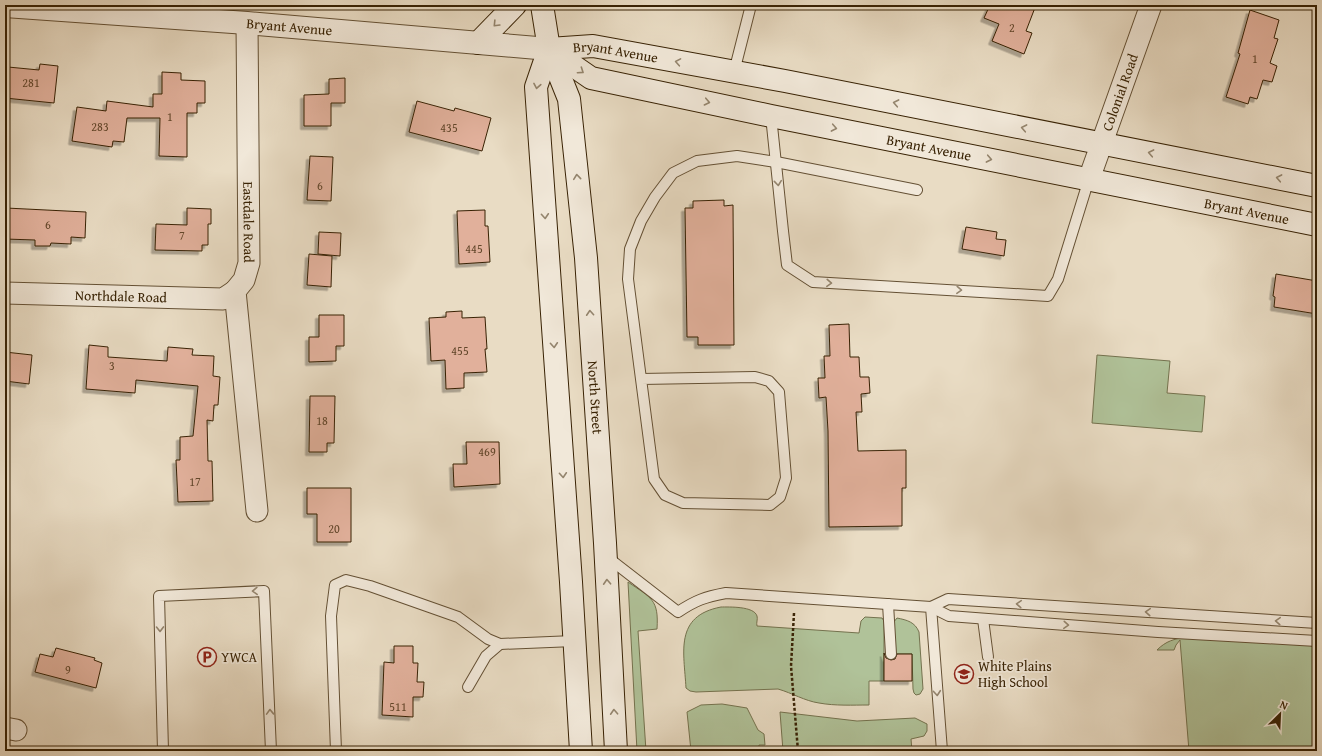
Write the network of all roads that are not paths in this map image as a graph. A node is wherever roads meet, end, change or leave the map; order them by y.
1 (515, 5) edge
2 (542, 5) edge
3 (751, 5) edge
4 (1151, 5) edge
5 (5, 6) edge
6 (247, 23) junction
7 (478, 43) junction
8 (549, 49) junction
9 (734, 72) junction
10 (771, 116) junction
11 (1102, 144) junction
12 (776, 162) junction
13 (1089, 179) junction
14 (1317, 186) edge
15 (917, 190) dead end
16 (1317, 224) edge
17 (235, 291) junction
18 (5, 292) edge
19 (641, 379) junction
20 (258, 512) dead end
21 (605, 555) junction
22 (888, 604) junction
23 (931, 607) junction
24 (983, 619) junction
25 (1317, 623) edge
26 (574, 641) junction
27 (1317, 641) edge
28 (500, 644) junction
29 (891, 654) dead end
30 (988, 657) dead end
31 (468, 687) dead end
32 (163, 751) edge
33 (272, 751) edge
34 (336, 751) edge
35 (581, 751) edge
36 (616, 751) edge
37 (942, 751) edge

1 -> 7 main road
2 - 8 main road, North Street
3 - 9 lane
4 - 11 street, Colonial Road
5 - 6 main road, Bryant Avenue
6 - 7 main road, Bryant Avenue
6 - 17 street, Eastdale Road
7 - 8 main road, Bryant Avenue
9 -> 8 main road, Bryant Avenue
8 -> 10 main road, Bryant Avenue
21 -> 8 main road, North Street
8 -> 26 main road, North Street
11 -> 9 main road, Bryant Avenue
10 - 12 lane
10 -> 13 main road, Bryant Avenue
11 - 13 street, Colonial Road
14 -> 11 main road, Bryant Avenue
12 -> 13 lane
12 - 15 lane
12 - 19 lane
13 - 16 main road, Bryant Avenue
17 - 18 street, Northdale Road
17 - 20 street
19 - 19 lane
21 - 22 lane
36 -> 21 main road, North Street
22 - 23 lane
22 - 29 lane
23 - 24 lane
25 -> 23 lane
23 -> 37 lane
24 -> 27 lane
24 - 30 lane
26 - 28 lane
26 - 35 main road, North Street
28 - 31 lane
28 - 34 lane
33 -> 32 lane

